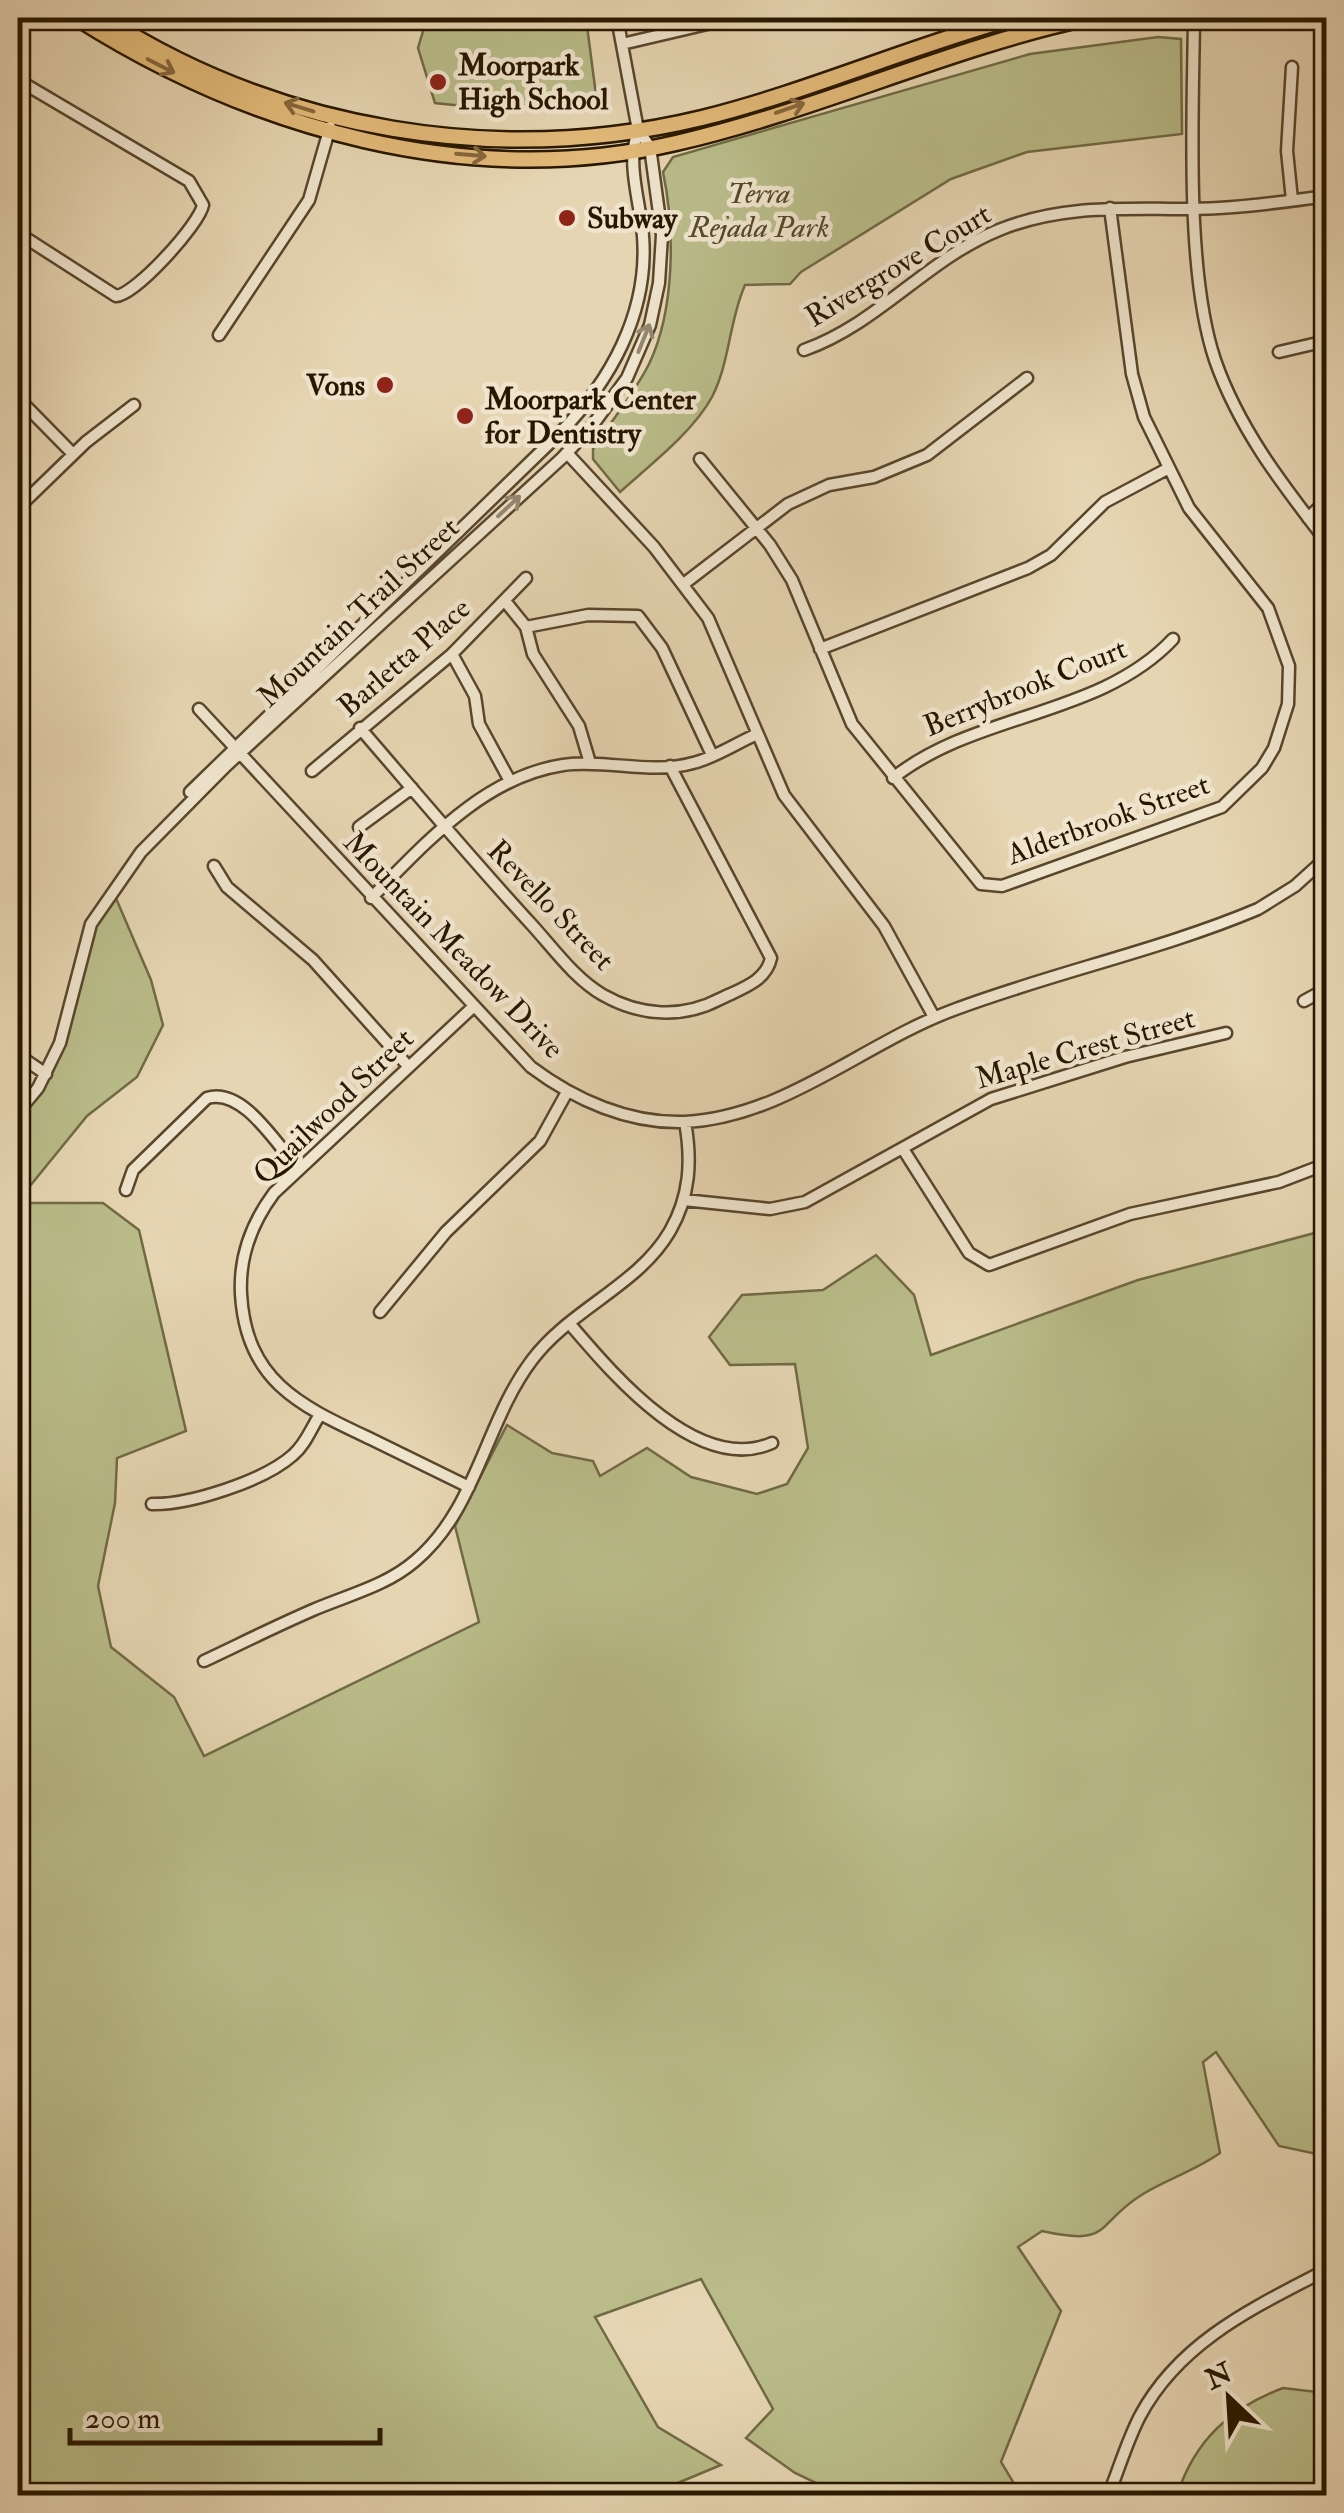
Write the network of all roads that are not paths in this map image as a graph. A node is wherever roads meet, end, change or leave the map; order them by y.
1 (76, 18) edge
2 (104, 18) edge
3 (617, 18) edge
4 (733, 18) edge
5 (1013, 18) edge
6 (1088, 18) edge
7 (1194, 18) edge
8 (713, 21) edge
9 (622, 44) junction
10 (1292, 67) dead end
11 (18, 80) edge
12 (331, 124) junction
13 (638, 130) junction
14 (650, 147) junction
15 (631, 150) junction
16 (1326, 196) edge
17 (1292, 200) junction
18 (1110, 208) junction
19 (1196, 208) junction
20 (18, 233) edge
21 (218, 335) dead end
22 (1326, 340) edge
23 (804, 350) dead end
24 (1279, 352) dead end
25 (1027, 378) dead end
26 (18, 398) edge
27 (134, 405) dead end
28 (567, 453) junction
29 (74, 454) junction
30 (700, 459) dead end
31 (1167, 470) junction
32 (1326, 502) edge
33 (18, 508) edge
34 (1308, 518) junction
35 (755, 529) junction
36 (1326, 541) edge
37 (526, 578) dead end
38 (684, 583) junction
39 (505, 601) junction
40 (526, 627) junction
41 (1172, 639) dead end
42 (820, 649) junction
43 (452, 654) junction
44 (199, 709) dead end
45 (360, 728) junction
46 (755, 734) junction
47 (237, 751) junction
48 (712, 755) junction
49 (590, 763) junction
50 (670, 766) junction
51 (312, 770) dead end
52 (894, 778) junction
53 (510, 782) junction
54 (412, 788) junction
55 (359, 827) dead end
56 (446, 828) junction
57 (1326, 858) edge
58 (214, 866) dead end
59 (371, 898) junction
60 (1326, 989) edge
61 (1304, 1002) dead end
62 (473, 1007) junction
63 (934, 1018) junction
64 (1226, 1033) dead end
65 (18, 1055) edge
66 (408, 1066) junction
67 (43, 1073) junction
68 (568, 1092) junction
69 (18, 1102) edge
70 (18, 1112) edge
71 (685, 1122) junction
72 (904, 1148) junction
73 (1326, 1164) edge
74 (298, 1168) junction
75 (126, 1190) dead end
76 (684, 1200) junction
77 (380, 1312) dead end
78 (569, 1322) junction
79 (320, 1416) junction
80 (772, 1443) dead end
81 (469, 1486) junction
82 (152, 1504) dead end
83 (204, 1661) dead end
84 (1326, 2270) edge
85 (1108, 2496) edge

1 -> 12 main road
12 -> 2 main road
3 - 9 street, Mountain Trail Street
4 - 8 street
5 - 13 main road
14 -> 6 main road
7 - 19 street
8 - 9 street
9 - 13 street, Mountain Trail Street
10 - 17 street
11 - 20 street
12 - 13 main road
12 -> 15 main road
12 - 21 street
13 - 14 street, Mountain Trail Street
13 - 15 street, Mountain Trail Street
14 - 15 main road
28 -> 14 street, Mountain Trail Street
15 - 47 street, Mountain Trail Street
16 - 17 street, Rivergrove Court
17 - 19 street, Rivergrove Court
18 - 19 street, Rivergrove Court
18 - 23 street, Rivergrove Court
18 - 31 street, Alderbrook Street
19 - 34 street
22 - 24 street
25 - 35 street
26 - 29 street
27 - 29 street
28 - 38 street
47 -> 28 street, Mountain Trail Street
29 - 33 street
30 - 35 street, Alderbrook Street
31 - 42 street
31 - 52 street, Alderbrook Street
32 - 34 street
34 - 36 street
35 - 38 street
35 - 42 street, Alderbrook Street
37 - 39 street, Barletta Place
38 - 46 street
39 - 40 street
39 - 43 street, Barletta Place
40 - 48 street
40 - 49 street
41 - 52 street, Berrybrook Court
42 - 52 street, Alderbrook Street
43 - 45 street, Barletta Place
43 - 53 street
44 - 47 street, Mountain Meadow Drive
45 - 51 street, Barletta Place
45 - 54 street, Revello Street
46 - 48 street
46 - 63 street
47 - 59 street, Mountain Meadow Drive
47 - 67 street, Mountain Trail Street
48 - 50 street
49 - 50 street
49 - 53 street
50 - 56 street, Revello Street
53 - 56 street
54 - 55 street
54 - 56 street, Revello Street
56 - 59 street
57 - 63 street, Mountain Meadow Drive
58 - 66 street
59 - 62 street, Mountain Meadow Drive
60 - 61 street
62 - 66 street, Quailwood Street
62 - 68 street, Mountain Meadow Drive
63 - 71 street, Mountain Meadow Drive
64 - 72 street, Maple Crest Street
65 - 67 street
66 - 74 street, Quailwood Street
67 - 69 street, Mountain Trail Street
67 - 70 street, Mountain Trail Street
68 - 71 street, Mountain Meadow Drive
68 - 77 street
71 - 76 street
72 - 73 street
72 - 76 street, Maple Crest Street
74 - 75 street
74 - 79 street, Quailwood Street
76 - 78 street
78 - 80 street
78 - 81 street
79 - 81 street, Quailwood Street
79 - 82 street
81 - 83 street
84 - 85 street

